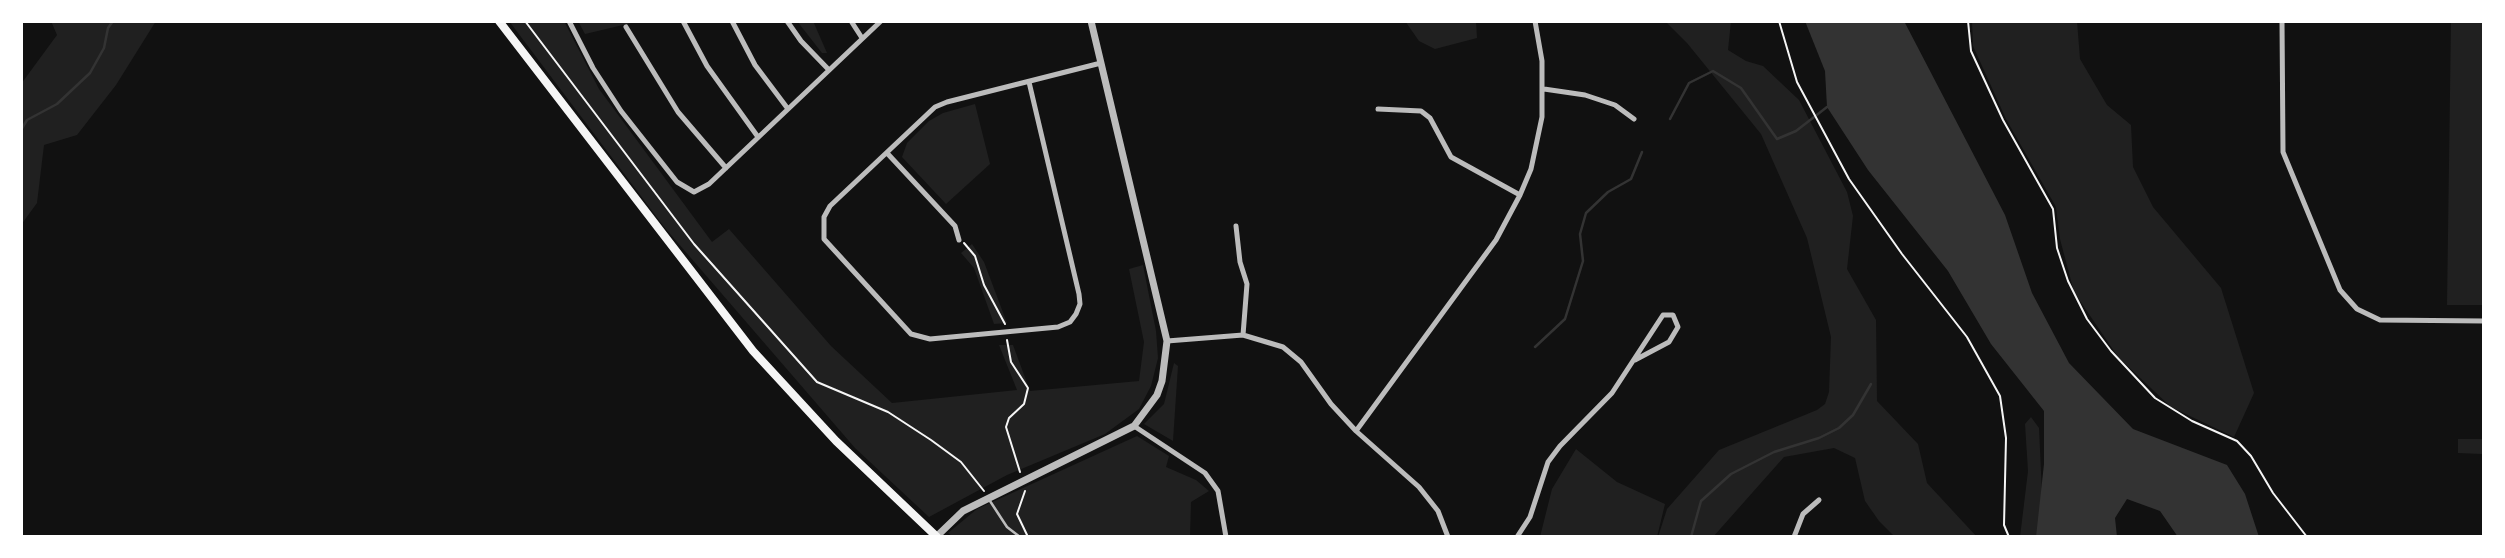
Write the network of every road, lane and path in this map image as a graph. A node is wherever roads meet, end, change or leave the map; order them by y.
1 (499, 21) edge
2 (525, 21) edge
3 (569, 21) edge
4 (683, 21) edge
5 (732, 21) edge
6 (787, 21) edge
7 (851, 21) edge
8 (881, 21) edge
9 (1091, 21) edge
10 (1535, 21) edge
11 (1779, 21) edge
12 (1968, 21) edge
13 (2282, 21) edge
14 (626, 27) dead end
15 (863, 38) junction
16 (1101, 63) junction
17 (829, 70) junction
18 (1029, 82) junction
19 (1544, 89) junction
20 (788, 109) junction
21 (1378, 109) dead end
22 (1634, 119) dead end
23 (758, 137) junction
24 (887, 153) junction
25 (726, 168) junction
26 (1520, 195) junction
27 (1236, 226) dead end
28 (959, 240) joint
29 (2484, 321) edge
30 (1006, 333) junction
31 (1243, 335) junction
32 (1167, 341) junction
33 (1635, 360) junction
34 (1134, 426) junction
35 (1356, 431) junction
36 (1024, 480) junction
37 (988, 498) junction
38 (1819, 500) dead end
39 (936, 537) edge
40 (1020, 537) edge
41 (1028, 537) edge
42 (1226, 537) edge
43 (1448, 537) edge
44 (1517, 537) edge
45 (1794, 537) edge
46 (2008, 537) edge
47 (2308, 537) edge

1 - 39 main road
2 - 37 path
3 - 25 street
4 - 23 street
5 - 20 street
6 - 17 street
7 - 15 street
8 - 15 street
9 - 16 street
10 - 19 street
11 - 46 path
12 - 47 path
13 - 29 street
14 - 25 street
15 - 17 street
16 - 18 street
16 - 32 street
17 - 20 street
18 - 24 street
18 - 30 street
19 - 22 street
19 - 26 street
20 - 23 street
21 - 26 street
23 - 25 street
24 - 28 street
24 - 30 street
26 - 35 street
27 - 31 street
28 - 30 path
30 - 36 path
31 - 32 street
31 - 35 street
32 - 34 street
33 - 33 street
33 - 44 street
34 - 36 street
34 - 42 street
35 - 43 street
36 - 37 street
36 - 41 path
37 - 39 street
37 - 40 lane
38 - 45 street

